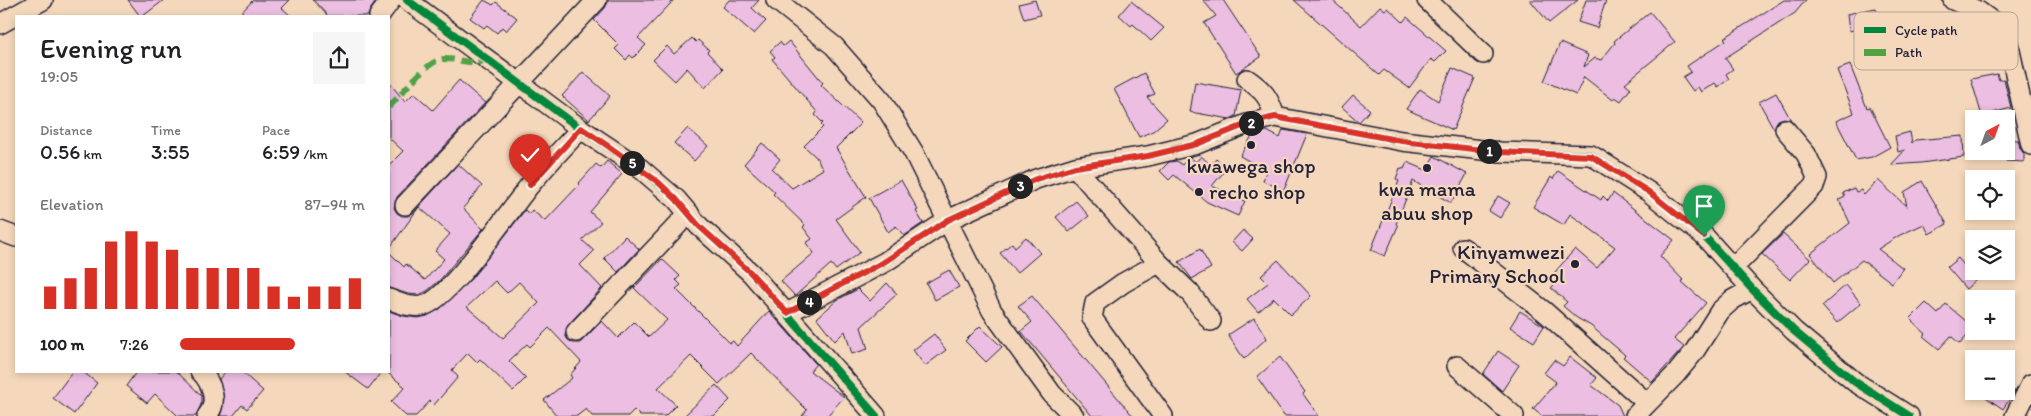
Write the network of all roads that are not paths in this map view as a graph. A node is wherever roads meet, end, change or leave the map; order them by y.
1 (43, 0) edge
2 (391, 0) edge
3 (407, 0) edge
4 (597, 0) edge
5 (776, 0) edge
6 (1427, 0) edge
7 (1953, 0) edge
8 (1981, 12) edge
9 (16, 15) edge
10 (380, 15) edge
11 (15, 16) edge
12 (0, 24) edge
13 (1483, 54) dead end
14 (2014, 70) edge
15 (1248, 79) dead end
16 (518, 82) junction
17 (1275, 117) junction
18 (581, 128) junction
19 (1785, 129) dead end
20 (2031, 146) edge
21 (1075, 167) junction
22 (405, 205) dead end
23 (689, 213) junction
24 (948, 220) junction
25 (0, 231) edge
26 (15, 237) edge
27 (1463, 248) dead end
28 (1159, 263) junction
29 (1733, 268) junction
30 (1752, 289) junction
31 (390, 300) edge
32 (787, 313) junction
33 (1211, 322) dead end
34 (576, 332) dead end
35 (1457, 366) dead end
36 (204, 373) edge
37 (2031, 384) edge
38 (1641, 409) edge
39 (206, 416) edge
40 (876, 416) edge
41 (1074, 416) edge
42 (1163, 416) edge
43 (1514, 416) edge
44 (1908, 416) edge
45 (2015, 416) edge

1 - 9 street
2 - 10 street
3 - 16 street
4 - 16 street
5 - 24 street
6 - 13 street
7 - 8 street
11 - 12 street
14 - 20 street
15 - 17 street
16 - 18 street
16 - 22 street
17 - 21 street
17 - 29 street
18 - 23 street
18 - 31 street
19 - 29 street
21 - 24 street
21 - 28 street
23 - 32 street
23 - 34 street
24 - 32 street
24 - 41 street
25 - 26 street
27 - 38 street
28 - 33 street
28 - 42 street
29 - 30 street
30 - 38 street
30 - 44 street
32 - 40 street
35 - 43 street
36 - 39 street
37 - 45 street

